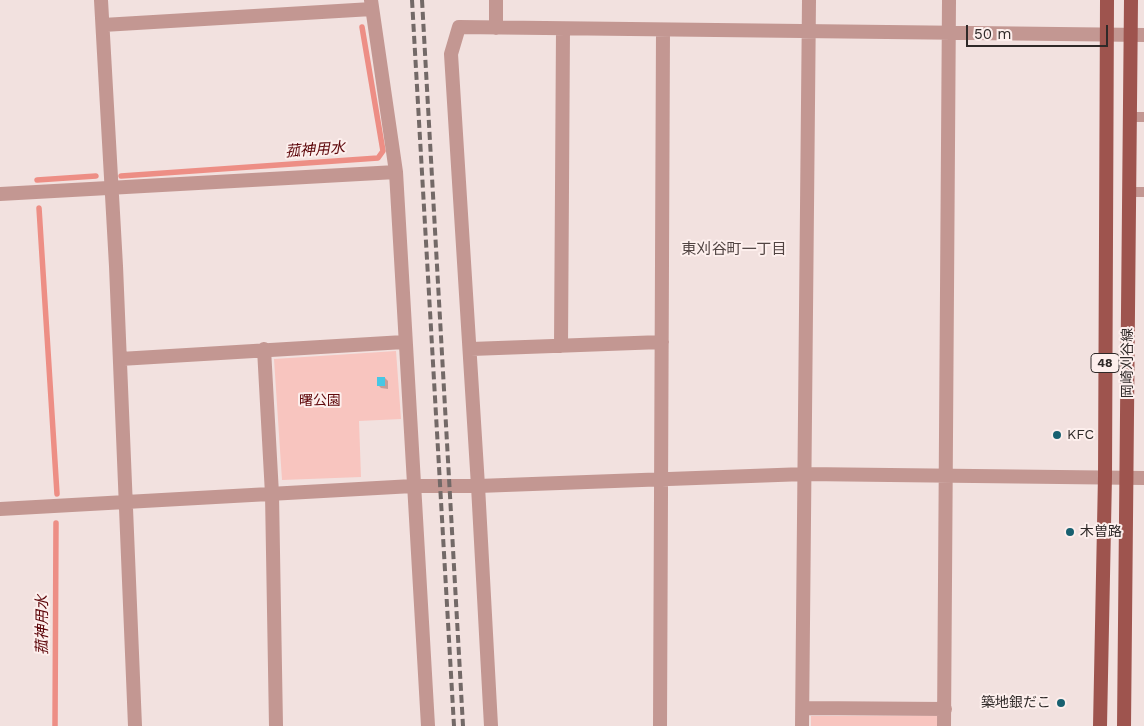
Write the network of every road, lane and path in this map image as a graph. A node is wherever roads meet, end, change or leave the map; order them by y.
1 (101, 0) edge
2 (496, 0) edge
3 (809, 0) edge
4 (949, 0) edge
5 (1107, 0) edge
6 (1131, 0) edge
7 (372, 5) edge
8 (103, 25) junction
9 (496, 28) junction
10 (563, 29) junction
11 (663, 30) junction
12 (809, 31) junction
13 (949, 34) junction
14 (1137, 35) edge
15 (1107, 36) junction
16 (1129, 117) junction
17 (1144, 117) edge
18 (396, 172) junction
19 (112, 186) junction
20 (1128, 192) junction
21 (1144, 192) edge
22 (0, 194) edge
23 (404, 342) junction
24 (662, 342) junction
25 (561, 346) junction
26 (264, 349) junction
27 (471, 349) junction
28 (120, 359) junction
29 (805, 474) junction
30 (947, 476) junction
31 (1105, 476) junction
32 (1128, 478) junction
33 (1144, 478) edge
34 (662, 481) junction
35 (413, 486) junction
36 (478, 486) junction
37 (272, 494) junction
38 (127, 502) junction
39 (0, 509) edge
40 (803, 708) junction
41 (945, 709) junction
42 (135, 726) edge
43 (276, 726) edge
44 (428, 726) edge
45 (491, 726) edge
46 (660, 726) edge
47 (802, 726) edge
48 (944, 726) edge
49 (1100, 726) edge
50 (1124, 726) edge

1 - 8 street
2 - 9 street
3 - 12 street
4 - 13 street
5 - 15 main road, 岡崎刈谷線 / 48
6 - 14 main road, 岡崎刈谷線 / 48
7 - 8 street
7 - 18 street
8 - 19 street
9 - 10 street
9 - 27 street
10 - 11 street
10 - 25 street
11 - 12 street
11 - 24 street
12 - 13 street
12 - 29 street
13 - 15 street
13 - 30 street
14 - 15 street
14 - 16 main road, 岡崎刈谷線 / 48
15 - 31 main road, 岡崎刈谷線 / 48
16 - 17 lane
16 - 20 main road, 岡崎刈谷線 / 48
18 - 19 street
18 - 23 street
19 - 22 street
19 - 28 street
20 - 21 lane
20 - 32 main road, 岡崎刈谷線 / 48
23 - 26 street
23 - 35 street
24 - 25 street
24 - 34 street
25 - 27 street
26 - 28 street
26 - 37 street
27 - 36 street
28 - 38 street
29 - 30 street
29 - 34 street
29 - 40 street
30 - 31 street
30 - 41 street
31 - 32 street
31 - 49 main road, 岡崎刈谷線 / 48
32 - 33 street
32 - 50 main road, 岡崎刈谷線 / 48
34 - 36 street
34 - 46 street
35 - 36 street
35 - 37 street
35 - 44 street
36 - 45 street
37 - 38 street
37 - 43 street
38 - 39 street
38 - 42 street
40 - 41 street
40 - 47 street
41 - 48 street

